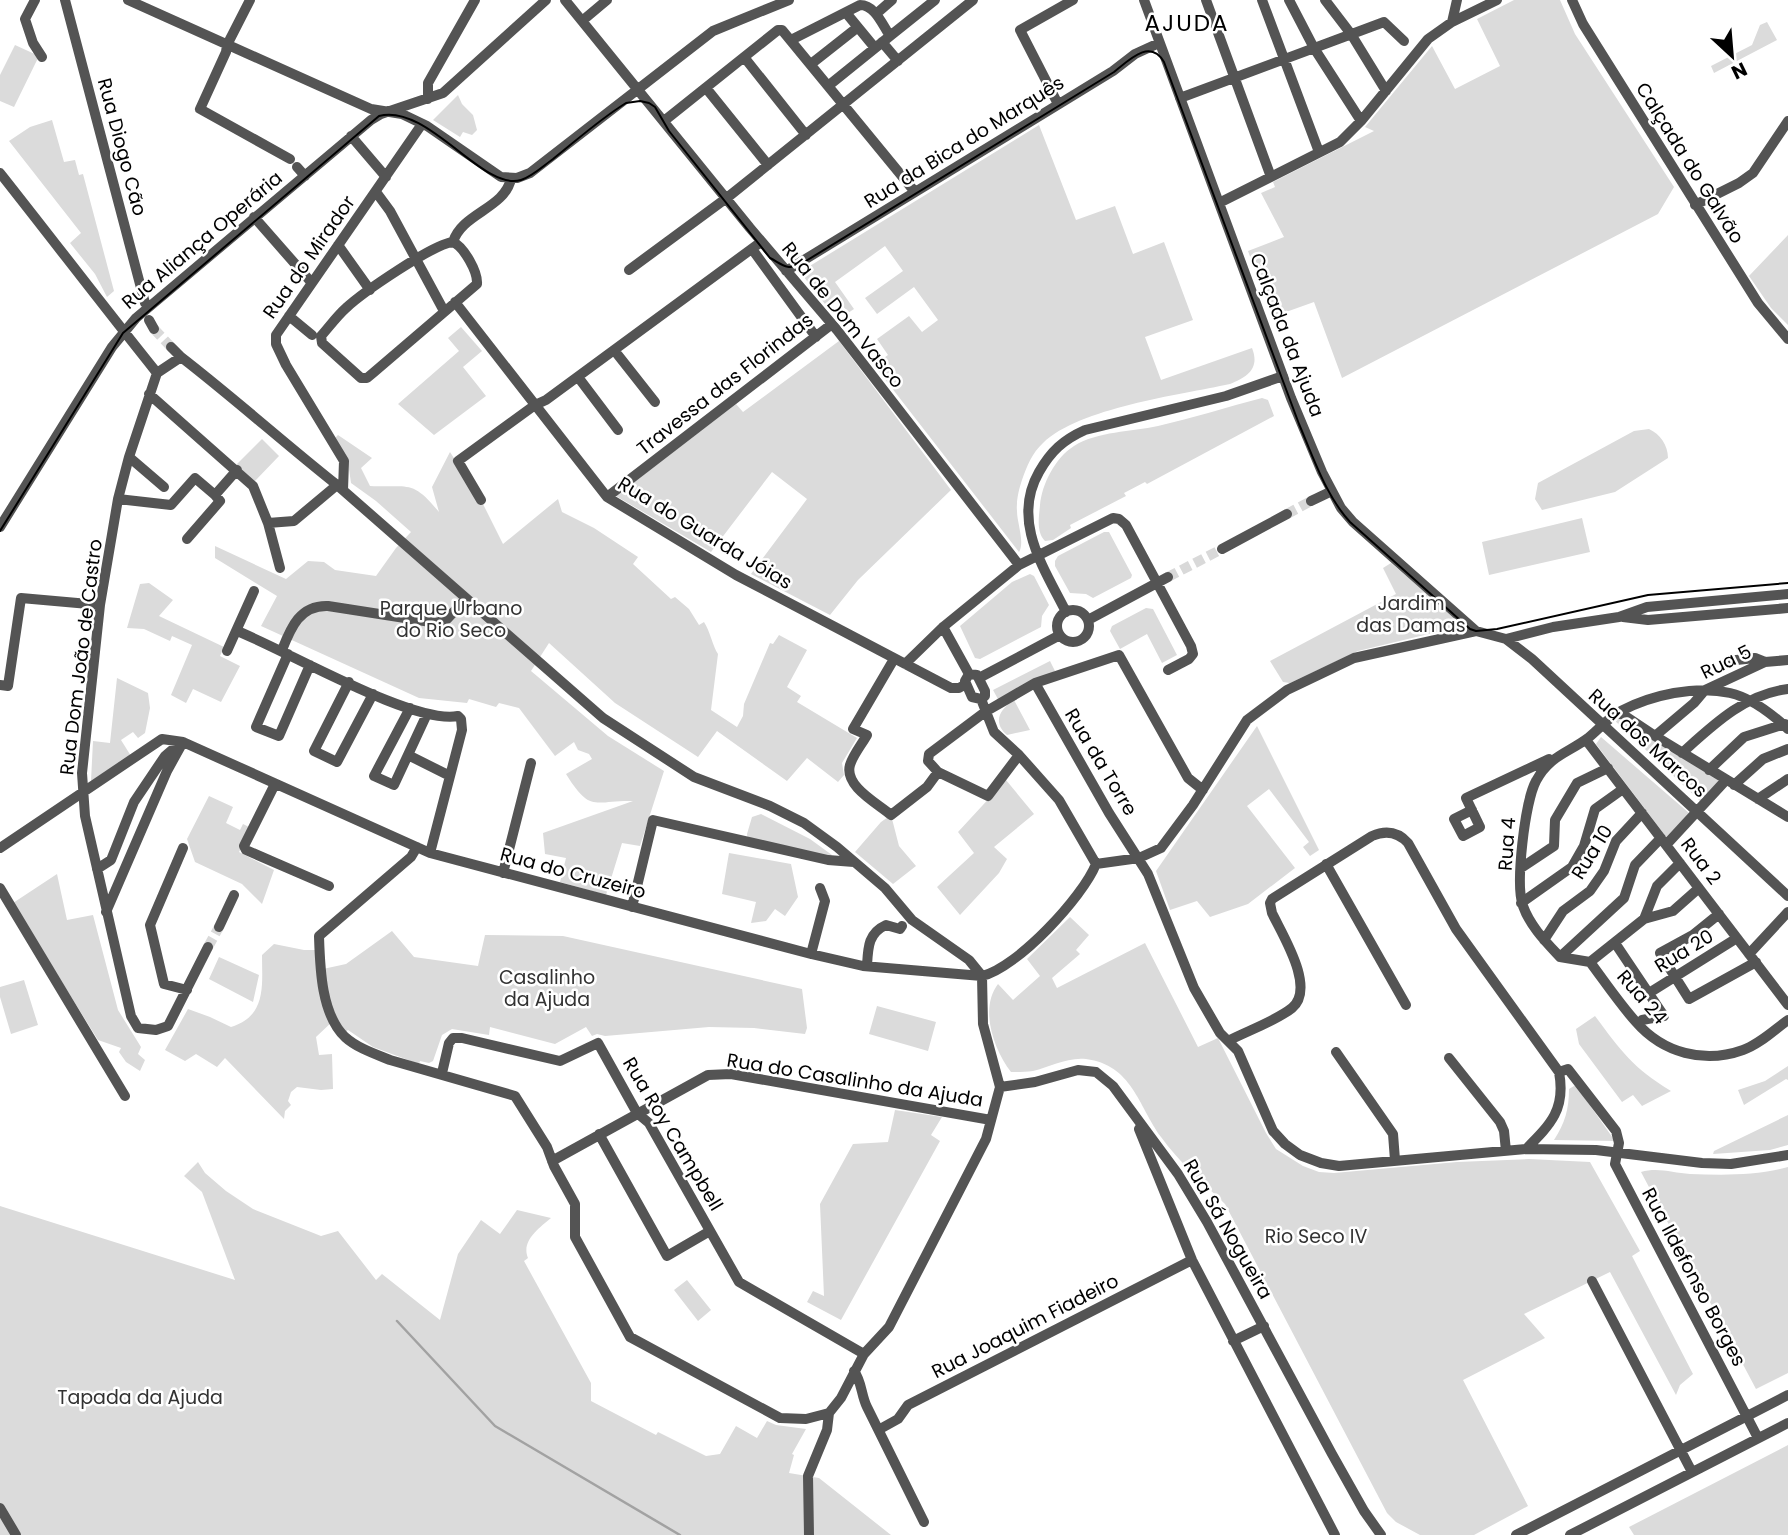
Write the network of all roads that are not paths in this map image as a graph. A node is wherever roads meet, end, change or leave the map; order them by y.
1 (34, 0) edge
2 (65, 0) edge
3 (128, 0) edge
4 (250, 0) edge
5 (475, 0) edge
6 (546, 0) edge
7 (565, 0) edge
8 (607, 0) edge
9 (789, 0) edge
10 (892, 0) edge
11 (935, 0) edge
12 (973, 0) edge
13 (1073, 0) edge
14 (1144, 0) edge
15 (1206, 0) edge
16 (1262, 0) edge
17 (1289, 0) edge
18 (1325, 0) edge
19 (1457, 0) edge
20 (1497, 0) edge
21 (1572, 0) edge
22 (847, 14) junction
23 (876, 14) junction
24 (582, 21) junction
25 (1452, 22) junction
26 (858, 27) junction
27 (1351, 34) junction
28 (791, 40) junction
29 (1404, 41) dead end
30 (882, 42) junction
31 (1160, 43) junction
32 (227, 45) junction
33 (1314, 48) junction
34 (42, 57) dead end
35 (744, 57) junction
36 (1284, 59) junction
37 (898, 61) junction
38 (811, 64) junction
39 (1234, 77) junction
40 (828, 86) junction
41 (706, 88) junction
42 (638, 89) junction
43 (1386, 90) junction
44 (1180, 97) junction
45 (428, 99) junction
46 (843, 104) junction
47 (1058, 104) junction
48 (387, 113) junction
49 (664, 121) junction
50 (1361, 121) junction
51 (1788, 121) edge
52 (422, 124) junction
53 (806, 135) junction
54 (351, 136) junction
55 (1318, 152) junction
56 (768, 165) junction
57 (0, 173) edge
58 (305, 176) junction
59 (386, 177) junction
60 (1271, 177) junction
61 (511, 179) junction
62 (376, 192) junction
63 (915, 192) junction
64 (725, 198) junction
65 (1219, 203) junction
66 (1695, 205) junction
67 (254, 217) junction
68 (453, 242) junction
69 (761, 242) junction
70 (338, 245) junction
71 (752, 250) junction
72 (415, 261) junction
73 (629, 270) dead end
74 (786, 271) junction
75 (311, 282) junction
76 (370, 290) junction
77 (456, 302) junction
78 (145, 303) dead end
79 (444, 311) junction
80 (289, 316) junction
81 (832, 324) junction
82 (122, 332) junction
83 (816, 337) junction
84 (316, 338) junction
85 (1788, 339) edge
86 (171, 347) tunnel mouth
87 (614, 350) junction
88 (181, 357) junction
89 (157, 373) junction
90 (1283, 376) junction
91 (578, 377) junction
92 (149, 394) junction
93 (654, 402) dead end
94 (535, 405) junction
95 (618, 430) dead end
96 (129, 457) junction
97 (237, 470) junction
98 (164, 487) dead end
99 (340, 488) junction
100 (1332, 491) junction
101 (215, 495) junction
102 (607, 497) junction
103 (118, 499) junction
104 (481, 500) dead end
105 (1311, 501) tunnel mouth
106 (1287, 514) tunnel mouth
107 (268, 523) junction
108 (0, 527) edge
109 (187, 539) dead end
110 (1222, 549) tunnel mouth
111 (1037, 556) junction
112 (1018, 565) junction
113 (280, 568) dead end
114 (1168, 577) tunnel mouth
115 (1157, 583) junction
116 (254, 591) dead end
117 (1788, 594) edge
118 (467, 599) junction
119 (100, 605) junction
120 (1788, 608) edge
121 (1066, 612) junction
122 (1619, 617) junction
123 (1088, 620) junction
124 (943, 628) junction
125 (237, 631) junction
126 (1476, 631) junction
127 (1060, 635) junction
128 (1506, 639) junction
129 (227, 651) dead end
130 (285, 652) junction
131 (894, 659) junction
132 (1788, 660) edge
133 (1727, 661) dead end
134 (1765, 662) junction
135 (905, 664) junction
136 (310, 665) junction
137 (1168, 670) dead end
138 (971, 678) junction
139 (349, 682) junction
140 (1035, 683) junction
141 (0, 685) edge
142 (1788, 689) edge
143 (1705, 691) junction
144 (373, 694) junction
145 (1749, 700) junction
146 (410, 708) junction
147 (985, 712) junction
148 (1619, 712) junction
149 (427, 714) junction
150 (1603, 725) junction
151 (1786, 725) edge
152 (1655, 736) junction
153 (1586, 740) junction
154 (183, 742) junction
155 (1788, 749) edge
156 (1682, 753) junction
157 (1559, 754) junction
158 (408, 755) junction
159 (1019, 755) junction
160 (531, 763) dead end
161 (1608, 768) junction
162 (1709, 769) junction
163 (939, 772) junction
164 (450, 776) junction
165 (1788, 779) edge
166 (1730, 782) junction
167 (275, 784) junction
168 (1623, 789) junction
169 (1203, 790) junction
170 (1758, 799) junction
171 (1472, 810) dead end
172 (1697, 811) junction
173 (1642, 813) junction
174 (1786, 815) edge
175 (1664, 841) junction
176 (418, 847) junction
177 (0, 848) edge
178 (183, 849) dead end
179 (430, 853) junction
180 (1139, 858) junction
181 (854, 862) junction
182 (1680, 863) junction
183 (1096, 864) junction
184 (1326, 864) junction
185 (1521, 868) junction
186 (97, 869) junction
187 (503, 873) junction
188 (329, 886) dead end
189 (0, 888) edge
190 (820, 888) dead end
191 (1699, 888) junction
192 (234, 895) dead end
193 (1788, 896) edge
194 (1521, 903) junction
195 (632, 906) junction
196 (106, 912) junction
197 (1788, 912) edge
198 (1719, 914) junction
199 (1644, 919) junction
200 (902, 926) dead end
201 (219, 927) tunnel mouth
202 (1737, 938) junction
203 (1544, 940) junction
204 (1615, 943) junction
205 (208, 947) tunnel mouth
206 (811, 954) junction
207 (1560, 957) junction
208 (1753, 958) junction
209 (1590, 962) junction
210 (867, 966) junction
211 (982, 976) junction
212 (1674, 976) junction
213 (187, 990) junction
214 (1649, 993) junction
215 (1406, 1005) dead end
216 (1788, 1005) edge
217 (1642, 1020) dead end
218 (1788, 1020) edge
219 (1228, 1041) junction
220 (1336, 1052) dead end
221 (1449, 1058) dead end
222 (1559, 1072) junction
223 (442, 1073) junction
224 (1000, 1087) junction
225 (125, 1096) dead end
226 (637, 1114) junction
227 (1134, 1117) junction
228 (991, 1120) junction
229 (599, 1134) junction
230 (1526, 1149) junction
231 (1506, 1151) junction
232 (1618, 1153) junction
233 (1788, 1155) edge
234 (1395, 1160) junction
235 (552, 1161) junction
236 (1160, 1181) junction
237 (1183, 1181) junction
238 (710, 1231) junction
239 (1192, 1260) junction
240 (1592, 1281) dead end
241 (1264, 1326) junction
242 (1233, 1341) junction
243 (864, 1354) junction
244 (854, 1371) junction
245 (1788, 1395) edge
246 (829, 1413) junction
247 (1746, 1416) junction
248 (1788, 1423) edge
249 (880, 1429) junction
250 (1758, 1438) junction
251 (1680, 1450) junction
252 (1692, 1472) junction
253 (0, 1508) edge
254 (924, 1522) dead end
255 (16, 1535) edge
256 (810, 1535) edge
257 (1335, 1535) edge
258 (1381, 1535) edge
259 (1516, 1535) edge
260 (1570, 1535) edge

1 - 34 street
2 - 78 street, Rua Diogo Cão
3 - 32 street
4 - 32 street
5 - 45 street
6 - 45 street, Rua Aliança Operária
7 - 24 street, Rua de Dom Vasco
8 - 24 street
9 - 42 street
10 - 23 street
11 - 30 street
12 - 37 street
13 - 47 street
14 - 31 street, Calçada da Ajuda
15 - 39 street
16 - 36 street
17 - 33 street
18 - 27 street
19 - 25 street
20 - 25 street
21 - 66 street, Calçada do Galvão
22 - 23 street
22 - 26 street
22 - 28 street
23 - 30 street
24 - 42 street, Rua de Dom Vasco
25 - 43 street
26 - 30 street
26 - 38 street
27 - 29 street
27 - 33 street
27 - 43 street
28 - 35 street
28 - 38 street
30 - 37 street
30 - 40 street
31 - 44 street, Calçada da Ajuda
31 - 47 street, Rua da Bica do Marquês
32 - 48 street
32 - 58 street
33 - 36 street
33 - 50 street
35 - 41 street
35 - 53 street
36 - 39 street
36 - 55 street
37 - 46 street
38 - 40 street
39 - 44 street
39 - 60 street
40 - 46 street
41 - 49 street
41 - 56 street
42 - 49 street, Rua de Dom Vasco
42 - 61 street
43 - 50 street
44 - 65 street, Calçada da Ajuda
45 - 48 street, Rua Aliança Operária
46 - 53 street
46 - 63 street
47 - 63 street, Rua da Bica do Marquês
48 - 52 street
48 - 54 street, Rua Aliança Operária
49 - 64 street, Rua de Dom Vasco
50 - 55 street
51 - 66 street
52 - 59 street, Rua do Mirador
52 - 61 street
53 - 56 street
54 - 58 street, Rua Aliança Operária
54 - 59 street
55 - 60 street
56 - 64 street
57 - 82 street
58 - 67 street, Rua Aliança Operária
59 - 62 street, Rua do Mirador
60 - 65 street
61 - 68 street
62 - 70 street, Rua do Mirador
62 - 72 street
63 - 74 street, Rua da Bica do Marquês
64 - 69 street, Rua de Dom Vasco
64 - 73 street
65 - 90 street, Calçada da Ajuda
66 - 85 street, Calçada do Galvão
67 - 75 street
67 - 82 street, Rua Aliança Operária
68 - 72 street
68 - 77 street
69 - 71 street
69 - 74 street, Rua de Dom Vasco
70 - 75 street, Rua do Mirador
70 - 76 street
71 - 83 street
71 - 87 street
72 - 76 street
72 - 79 street
74 - 81 street, Rua de Dom Vasco
75 - 80 street, Rua do Mirador
76 - 84 street
77 - 79 street
77 - 94 street, Rua do Guarda Jóias
79 - 84 street
80 - 84 street
80 - 99 street, Rua do Mirador
81 - 83 street, Travessa das Florindas
81 - 112 street, Rua de Dom Vasco
82 - 89 street
82 - 108 street, Rua Aliança Operária
83 - 102 street, Travessa das Florindas
86 - 88 street
87 - 91 street
87 - 93 street
88 - 89 street
88 - 99 street
89 - 92 street, Rua Dom João de Castro
90 - 100 street, Calçada da Ajuda
90 - 111 street
91 - 94 street
91 - 95 street
92 - 96 street, Rua Dom João de Castro
92 - 97 street
94 - 102 street, Rua do Guarda Jóias
94 - 104 street
96 - 98 street
96 - 103 street, Rua Dom João de Castro
97 - 101 street
97 - 107 street
99 - 107 street
99 - 118 street
100 - 105 street
100 - 126 street, Calçada da Ajuda
101 - 103 street
101 - 109 street
102 - 131 street, Rua do Guarda Jóias
103 - 119 street, Rua Dom João de Castro
106 - 110 street
107 - 113 street
111 - 112 street
111 - 115 street
111 - 121 street
112 - 124 street
114 - 115 street
115 - 123 street
115 - 137 street
116 - 125 street
117 - 122 street
118 - 130 street
118 - 181 street
119 - 141 street
119 - 186 street, Rua Dom João de Castro
120 - 122 street
121 - 123 street
121 - 127 street
122 - 128 street
123 - 127 street
124 - 135 street
124 - 138 street
125 - 129 street
125 - 130 street
126 - 128 street, Rua dos Marcos
126 - 169 street
127 - 138 street
128 - 150 street, Rua dos Marcos
130 - 136 street
130 - 136 street
131 - 135 street, Rua do Guarda Jóias
131 - 163 street
132 - 134 street, Rua 5
133 - 134 street
134 - 143 street, Rua 5
135 - 138 street, Rua do Guarda Jóias
136 - 139 street
138 - 147 street
139 - 144 street
139 - 144 street
140 - 147 street
140 - 169 street
140 - 180 street, Rua da Torre
142 - 145 street
143 - 145 street
143 - 148 street, Rua 4
143 - 152 street, Rua 5
144 - 146 street
145 - 151 street
145 - 156 street
146 - 149 street
146 - 158 street
147 - 159 street
147 - 163 street
148 - 150 street, Rua 4
148 - 152 street
149 - 158 street
149 - 164 street
150 - 153 street, Rua 4
150 - 172 street, Rua dos Marcos
151 - 162 street
152 - 156 street
153 - 157 street, Rua 4
153 - 161 street, Rua 2
154 - 167 street, Rua do Cruzeiro
154 - 177 street
154 - 186 street
154 - 196 street
155 - 166 street
156 - 162 street
157 - 171 street
157 - 185 street, Rua 4
158 - 164 street
159 - 163 street
159 - 183 street
160 - 187 street
161 - 168 street, Rua 2
161 - 185 street
162 - 166 street
164 - 179 street
165 - 170 street
166 - 170 street
166 - 172 street
167 - 176 street, Rua do Cruzeiro
167 - 188 street
168 - 173 street, Rua 2
168 - 194 street
169 - 180 street
170 - 174 street
172 - 175 street
172 - 193 street, Rua dos Marcos
173 - 175 street, Rua 2
173 - 203 street, Rua 10
175 - 182 street, Rua 2
175 - 207 street
176 - 179 street, Rua do Cruzeiro
176 - 223 street
178 - 213 street
179 - 187 street, Rua do Cruzeiro
180 - 183 street
180 - 219 street, Rua da Torre
181 - 195 street
181 - 211 street
182 - 191 street, Rua 2
182 - 199 street
183 - 211 street
184 - 215 street
184 - 219 street
184 - 222 street
185 - 194 street, Rua 4
186 - 196 street, Rua Dom João de Castro
187 - 195 street, Rua do Cruzeiro
189 - 225 street
190 - 206 street
191 - 198 street, Rua 2
191 - 199 street
192 - 201 street
194 - 203 street
195 - 206 street, Rua do Cruzeiro
196 - 213 street, Rua Dom João de Castro
197 - 208 street
198 - 202 street, Rua 2
198 - 212 street
199 - 204 street
200 - 210 street
202 - 208 street, Rua 2
202 - 212 street, Rua 20
203 - 207 street
204 - 209 street
204 - 214 street
205 - 213 street
206 - 210 street, Rua do Cruzeiro
207 - 209 street
208 - 212 street
208 - 216 street, Rua 2
209 - 218 street, Rua 24
210 - 211 street, Rua do Cruzeiro
211 - 224 street
212 - 214 street, Rua 20
214 - 217 street
219 - 234 street, Rua da Torre
220 - 234 street
221 - 231 street
222 - 230 street
222 - 232 street, Rua Ildefonso Borges
223 - 226 street, Rua Roy Campbell
223 - 235 street
224 - 227 street, Rua Sá Nogueira
224 - 228 street
226 - 228 street, Rua do Casalinho da Ajuda
226 - 229 street, Rua do Casalinho da Ajuda
226 - 238 street, Rua Roy Campbell
227 - 236 street, Rua Sá Nogueira
227 - 237 street, Rua Sá Nogueira
228 - 243 street
229 - 235 street, Rua do Casalinho da Ajuda
229 - 238 street
230 - 231 street, Rua da Torre
230 - 232 street, Rua da Torre
231 - 234 street, Rua da Torre
232 - 233 street, Rua da Torre
232 - 247 street, Rua Ildefonso Borges
235 - 246 street
236 - 237 street
236 - 239 street, Rua Sá Nogueira
237 - 241 street, Rua Sá Nogueira
238 - 243 street, Rua Roy Campbell
239 - 242 street, Rua Sá Nogueira
239 - 249 street, Rua Joaquim Fiadeiro
240 - 251 street
241 - 242 street, Rua Sá Nogueira
241 - 258 street, Rua Sá Nogueira
242 - 257 street, Rua Sá Nogueira
243 - 244 street
244 - 246 street
244 - 249 street
245 - 247 street
246 - 256 street
247 - 250 street, Rua Ildefonso Borges
247 - 251 street
248 - 250 street
249 - 254 street
250 - 252 street
251 - 252 street
251 - 259 street
252 - 260 street
253 - 255 street

